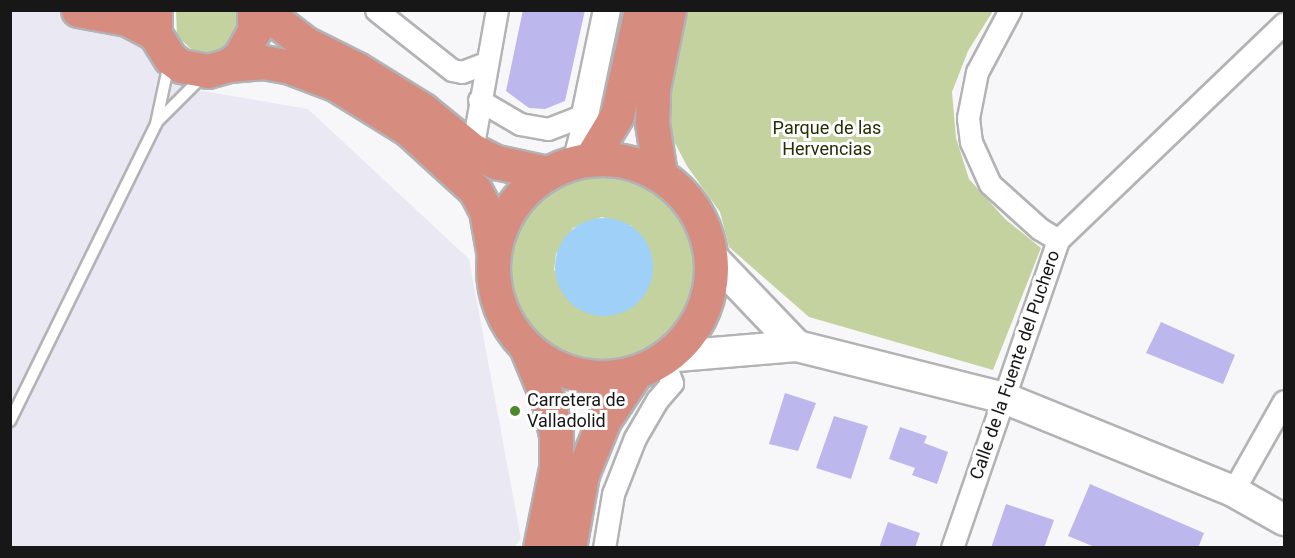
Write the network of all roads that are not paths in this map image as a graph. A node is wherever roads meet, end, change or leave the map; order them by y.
1 (78, 10) edge
2 (254, 10) edge
3 (262, 10) edge
4 (376, 10) edge
5 (497, 10) edge
6 (607, 10) edge
7 (641, 10) edge
8 (669, 10) edge
9 (1010, 10) edge
10 (1284, 23) edge
11 (160, 34) edge
12 (485, 63) junction
13 (218, 68) junction
14 (479, 100) junction
15 (585, 115) junction
16 (156, 124) junction
17 (472, 150) junction
18 (570, 164) junction
19 (660, 174) junction
20 (1058, 240) junction
21 (494, 252) junction
22 (711, 256) junction
23 (797, 346) junction
24 (526, 347) junction
25 (655, 363) junction
26 (1004, 398) junction
27 (1284, 401) edge
28 (10, 421) edge
29 (1233, 491) junction
30 (1284, 520) edge
31 (540, 548) edge
32 (569, 548) edge
33 (604, 548) edge
34 (952, 548) edge

1 - 11 highway
2 - 13 highway
3 - 17 highway
4 - 12 street
5 - 12 street
6 - 15 street
7 - 18 highway
8 - 19 highway
9 - 20 street
10 - 20 street, Calle de la Fuente del Puchero
11 - 13 highway
11 - 16 lane
12 - 14 street
13 - 16 lane
13 - 21 highway
14 - 15 street
14 - 17 street
15 - 18 street
16 - 28 lane
17 - 18 highway
18 - 19 highway
18 - 21 highway
19 - 22 highway
20 - 26 street, Calle de la Fuente del Puchero
21 - 24 highway
22 - 23 main road
22 - 25 highway
23 - 25 main road
23 - 26 main road
24 - 25 highway
24 - 31 highway
25 - 32 highway
25 - 33 street
26 - 29 main road
26 - 34 street, Calle de la Fuente del Puchero
27 - 29 street
29 - 30 main road

